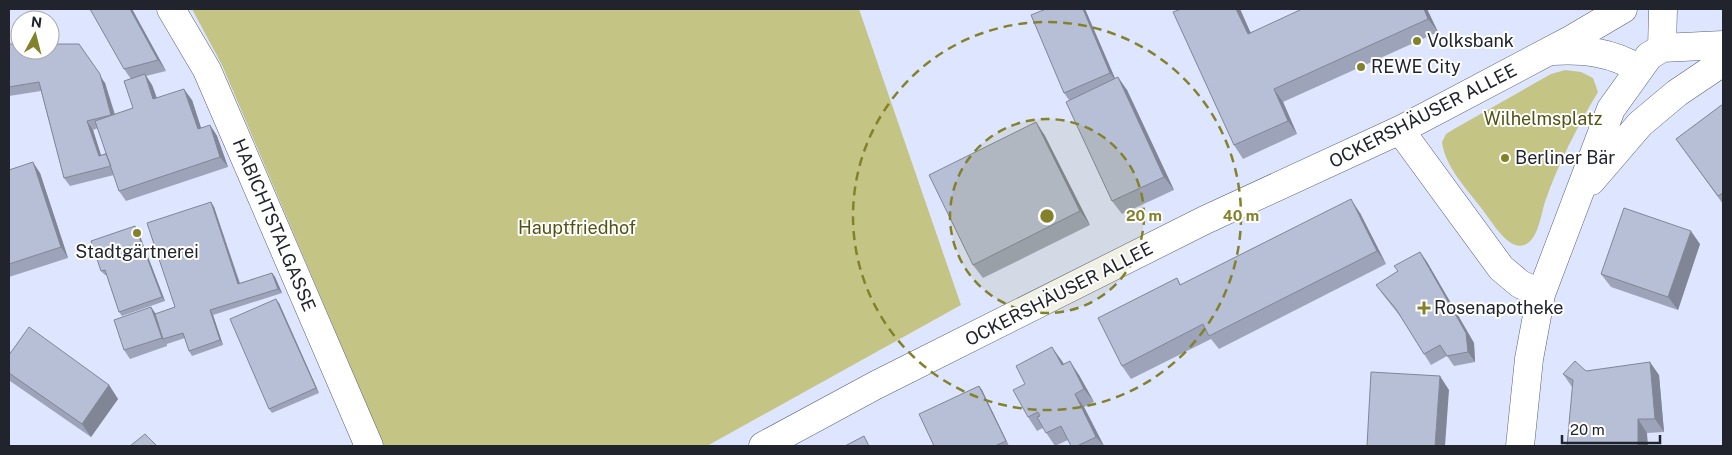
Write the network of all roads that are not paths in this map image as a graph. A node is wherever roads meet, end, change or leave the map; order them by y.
1 (171, 9) edge
2 (1623, 9) edge
3 (1663, 9) edge
4 (1723, 45) edge
5 (1662, 48) junction
6 (1548, 51) junction
7 (1723, 62) edge
8 (1639, 69) junction
9 (1400, 130) junction
10 (1576, 200) junction
11 (1541, 294) junction
12 (369, 446) edge
13 (764, 446) edge
14 (1520, 446) edge

1 - 12 street, HABICHTSTALGASSE
2 - 6 street, OCKERSHÄUSER ALLEE
3 - 5 street
4 - 5 street
5 - 8 street
6 - 8 street
6 - 9 street, OCKERSHÄUSER ALLEE
7 - 10 street
8 - 10 street
9 - 11 street
9 - 13 street, OCKERSHÄUSER ALLEE
10 - 11 street
11 - 14 street

